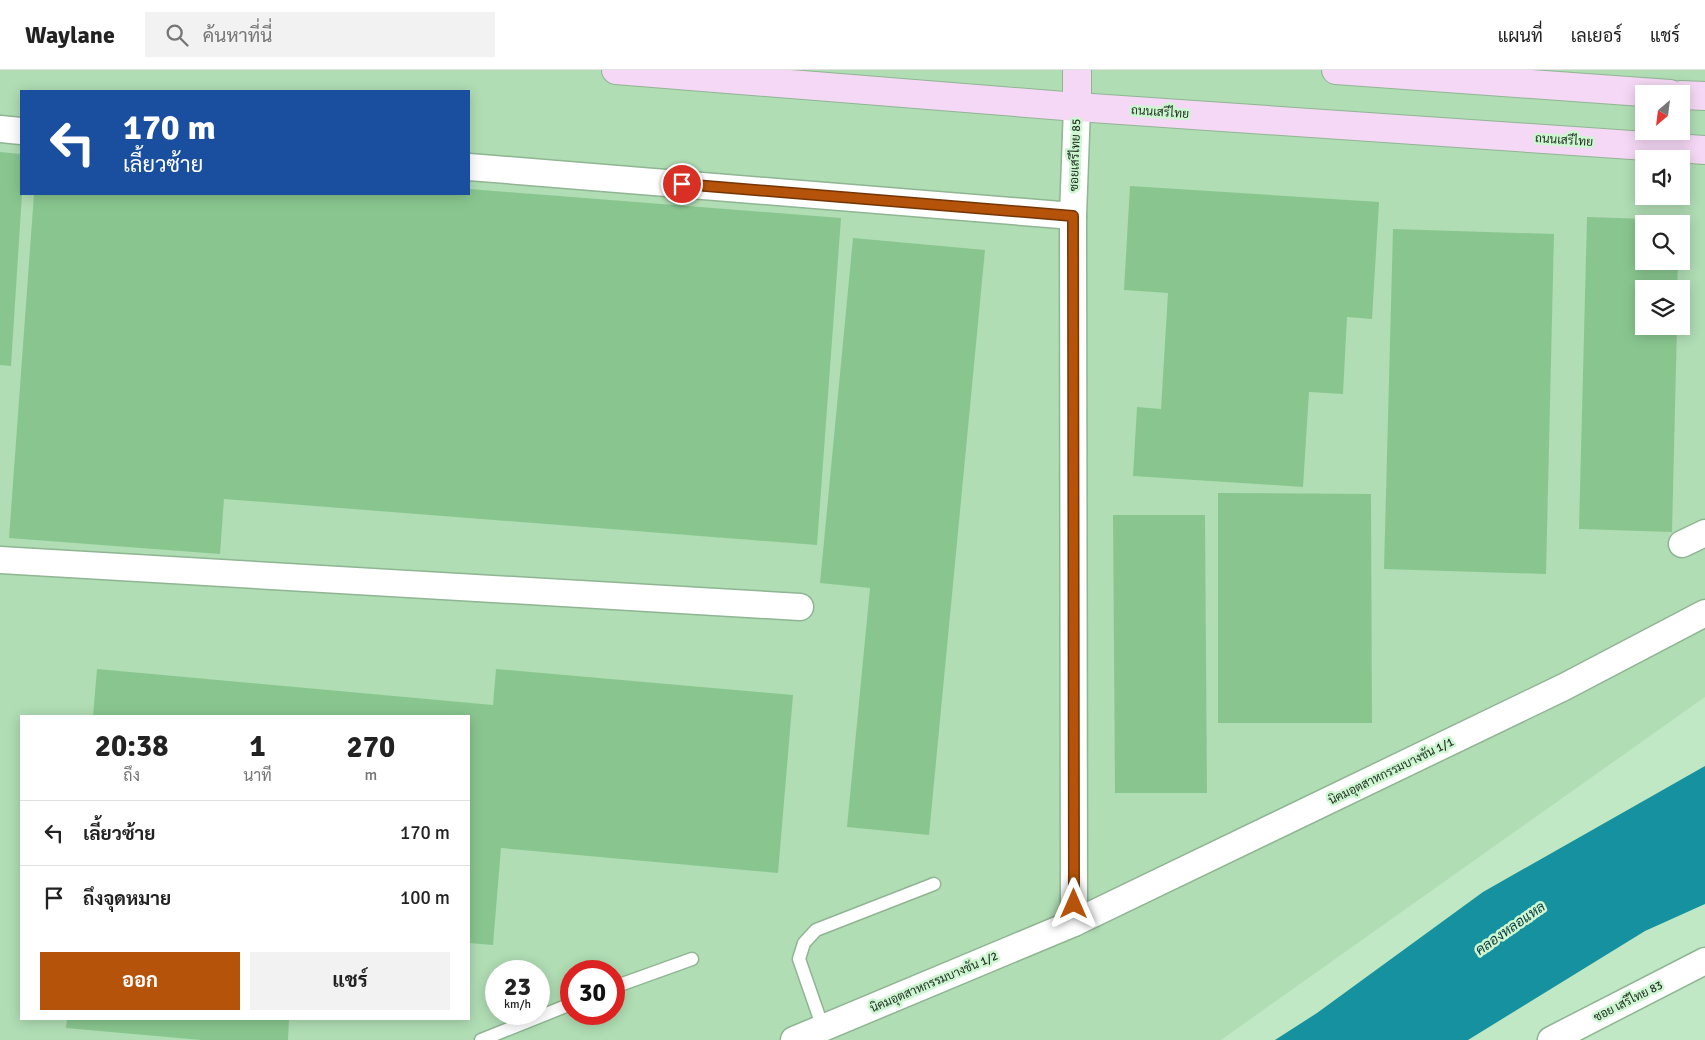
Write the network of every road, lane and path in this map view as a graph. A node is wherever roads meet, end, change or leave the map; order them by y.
1 (616, 70) edge
2 (1077, 70) edge
3 (1336, 70) edge
4 (1635, 91) edge
5 (1690, 95) edge
6 (1705, 96) edge
7 (1076, 107) junction
8 (0, 129) edge
9 (20, 131) edge
10 (1705, 150) edge
11 (470, 167) edge
12 (1073, 216) junction
13 (0, 560) edge
14 (800, 607) dead end
15 (1705, 613) edge
16 (934, 884) dead end
17 (1074, 923) junction
18 (692, 959) dead end
19 (1705, 961) edge
20 (625, 983) edge
21 (560, 1008) edge
22 (823, 1028) junction
23 (481, 1040) edge
24 (794, 1040) edge
25 (1551, 1040) edge

1 - 7 main road, ถนนเสรีไทย
2 - 7 main road
3 - 4 main road
5 - 6 main road
7 - 10 main road, ถนนเสรีไทย
7 - 12 street, ซอยเสรีไทย 85
8 - 9 street
11 - 12 street
12 - 17 street, ซอยเสรีไทย 85
13 - 14 street
15 - 17 street, นิคมอุตสาหกรรมบางชัน 1/1
16 - 22 lane
17 - 22 street, นิคมอุตสาหกรรมบางชัน 1/2
18 - 20 lane
19 - 25 street, ซอย เสรีไทย 83
21 - 23 lane
22 - 24 street, นิคมอุตสาหกรรมบางชัน 1/2

